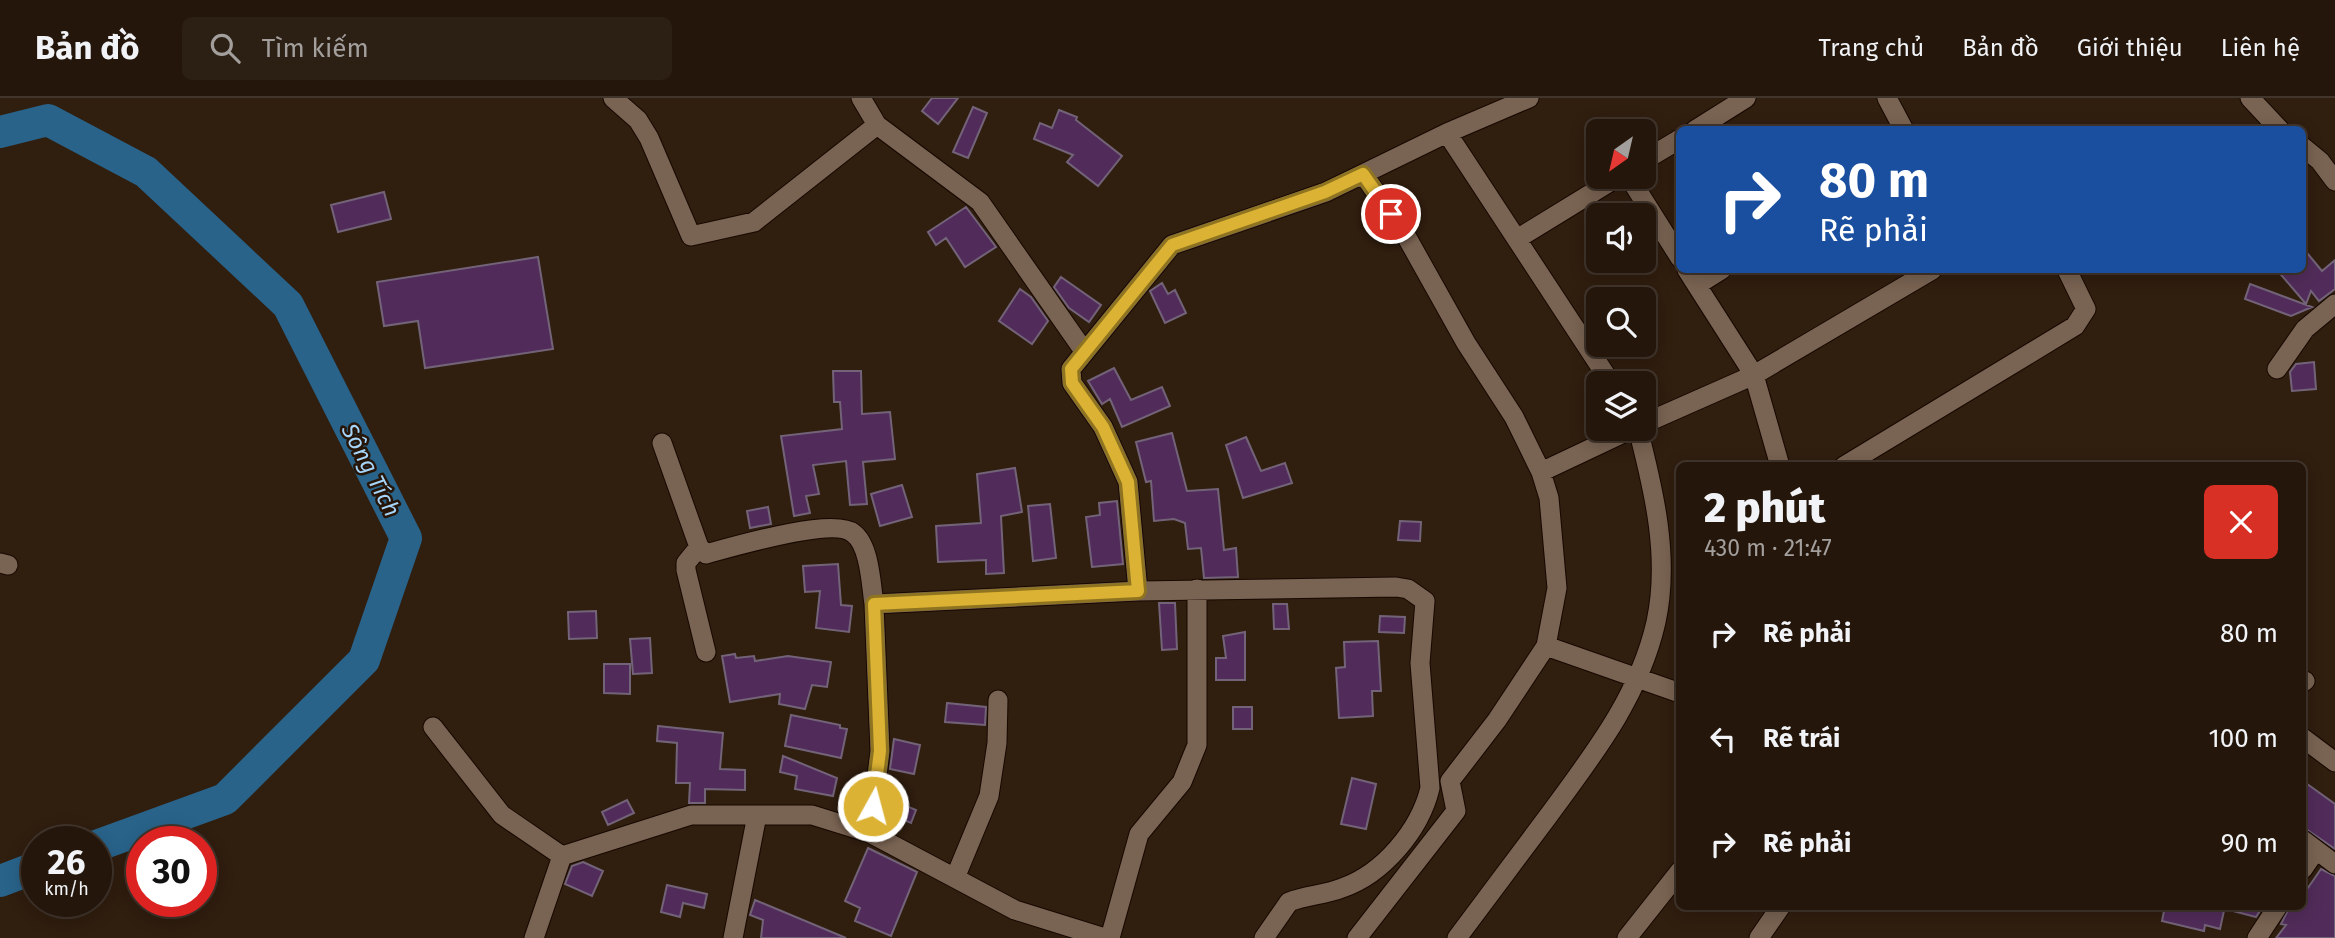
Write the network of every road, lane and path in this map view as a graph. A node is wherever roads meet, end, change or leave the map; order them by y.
1 (613, 98) edge
2 (861, 98) edge
3 (1529, 98) edge
4 (1746, 98) edge
5 (1888, 98) edge
6 (2250, 98) edge
7 (877, 125) junction
8 (1701, 126) edge
9 (1902, 126) edge
10 (2276, 126) edge
11 (1447, 133) junction
12 (1676, 141) edge
13 (2306, 149) edge
14 (1656, 153) edge
15 (1363, 174) junction
16 (2335, 181) edge
17 (1598, 189) edge
18 (1637, 189) edge
19 (1517, 239) junction
20 (1676, 252) edge
21 (1927, 273) edge
22 (2069, 273) edge
23 (1692, 277) edge
24 (2335, 304) edge
25 (1084, 351) junction
26 (2277, 369) dead end
27 (1603, 371) edge
28 (1754, 375) junction
29 (1656, 418) edge
30 (1607, 441) edge
31 (1641, 441) edge
32 (662, 443) dead end
33 (1779, 462) edge
34 (1851, 462) edge
35 (1541, 472) junction
36 (699, 547) junction
37 (1197, 589) junction
38 (1138, 591) junction
39 (874, 604) junction
40 (1546, 646) junction
41 (706, 652) dead end
42 (1639, 677) junction
43 (1676, 691) edge
44 (998, 700) dead end
45 (433, 727) dead end
46 (2306, 740) edge
47 (2335, 762) edge
48 (757, 815) junction
49 (870, 833) junction
50 (2310, 845) edge
51 (562, 856) junction
52 (2335, 864) edge
53 (1676, 876) edge
54 (955, 878) junction
55 (1778, 910) edge
56 (2275, 910) edge
57 (534, 938) edge
58 (733, 938) edge
59 (1108, 938) edge
60 (1264, 938) edge
61 (1357, 938) edge
62 (1457, 938) edge
63 (1627, 938) edge
64 (1759, 938) edge
65 (2257, 938) edge

1 - 7 street
2 - 7 street
3 - 11 street
4 - 8 street
5 - 9 street
6 - 10 street
7 - 25 street
11 - 15 street
11 - 19 street
12 - 14 street
13 - 16 street
15 - 25 street
15 - 35 street
17 - 19 street
18 - 20 street
19 - 27 street
21 - 28 street
22 - 34 street
23 - 28 street
24 - 26 street
25 - 38 street
28 - 29 street
28 - 33 street
30 - 35 street
31 - 42 street
32 - 36 street
35 - 40 street
36 - 39 street
36 - 41 street
37 - 38 street
37 - 59 street
37 - 60 street
38 - 39 street
39 - 49 street
40 - 42 street
40 - 61 street
42 - 43 street
42 - 62 street
44 - 54 street
45 - 51 street
46 - 47 street
48 - 49 street
48 - 51 street
48 - 58 street
49 - 54 street
50 - 52 street
51 - 57 street
53 - 63 street
54 - 59 street
55 - 64 street
56 - 65 street

